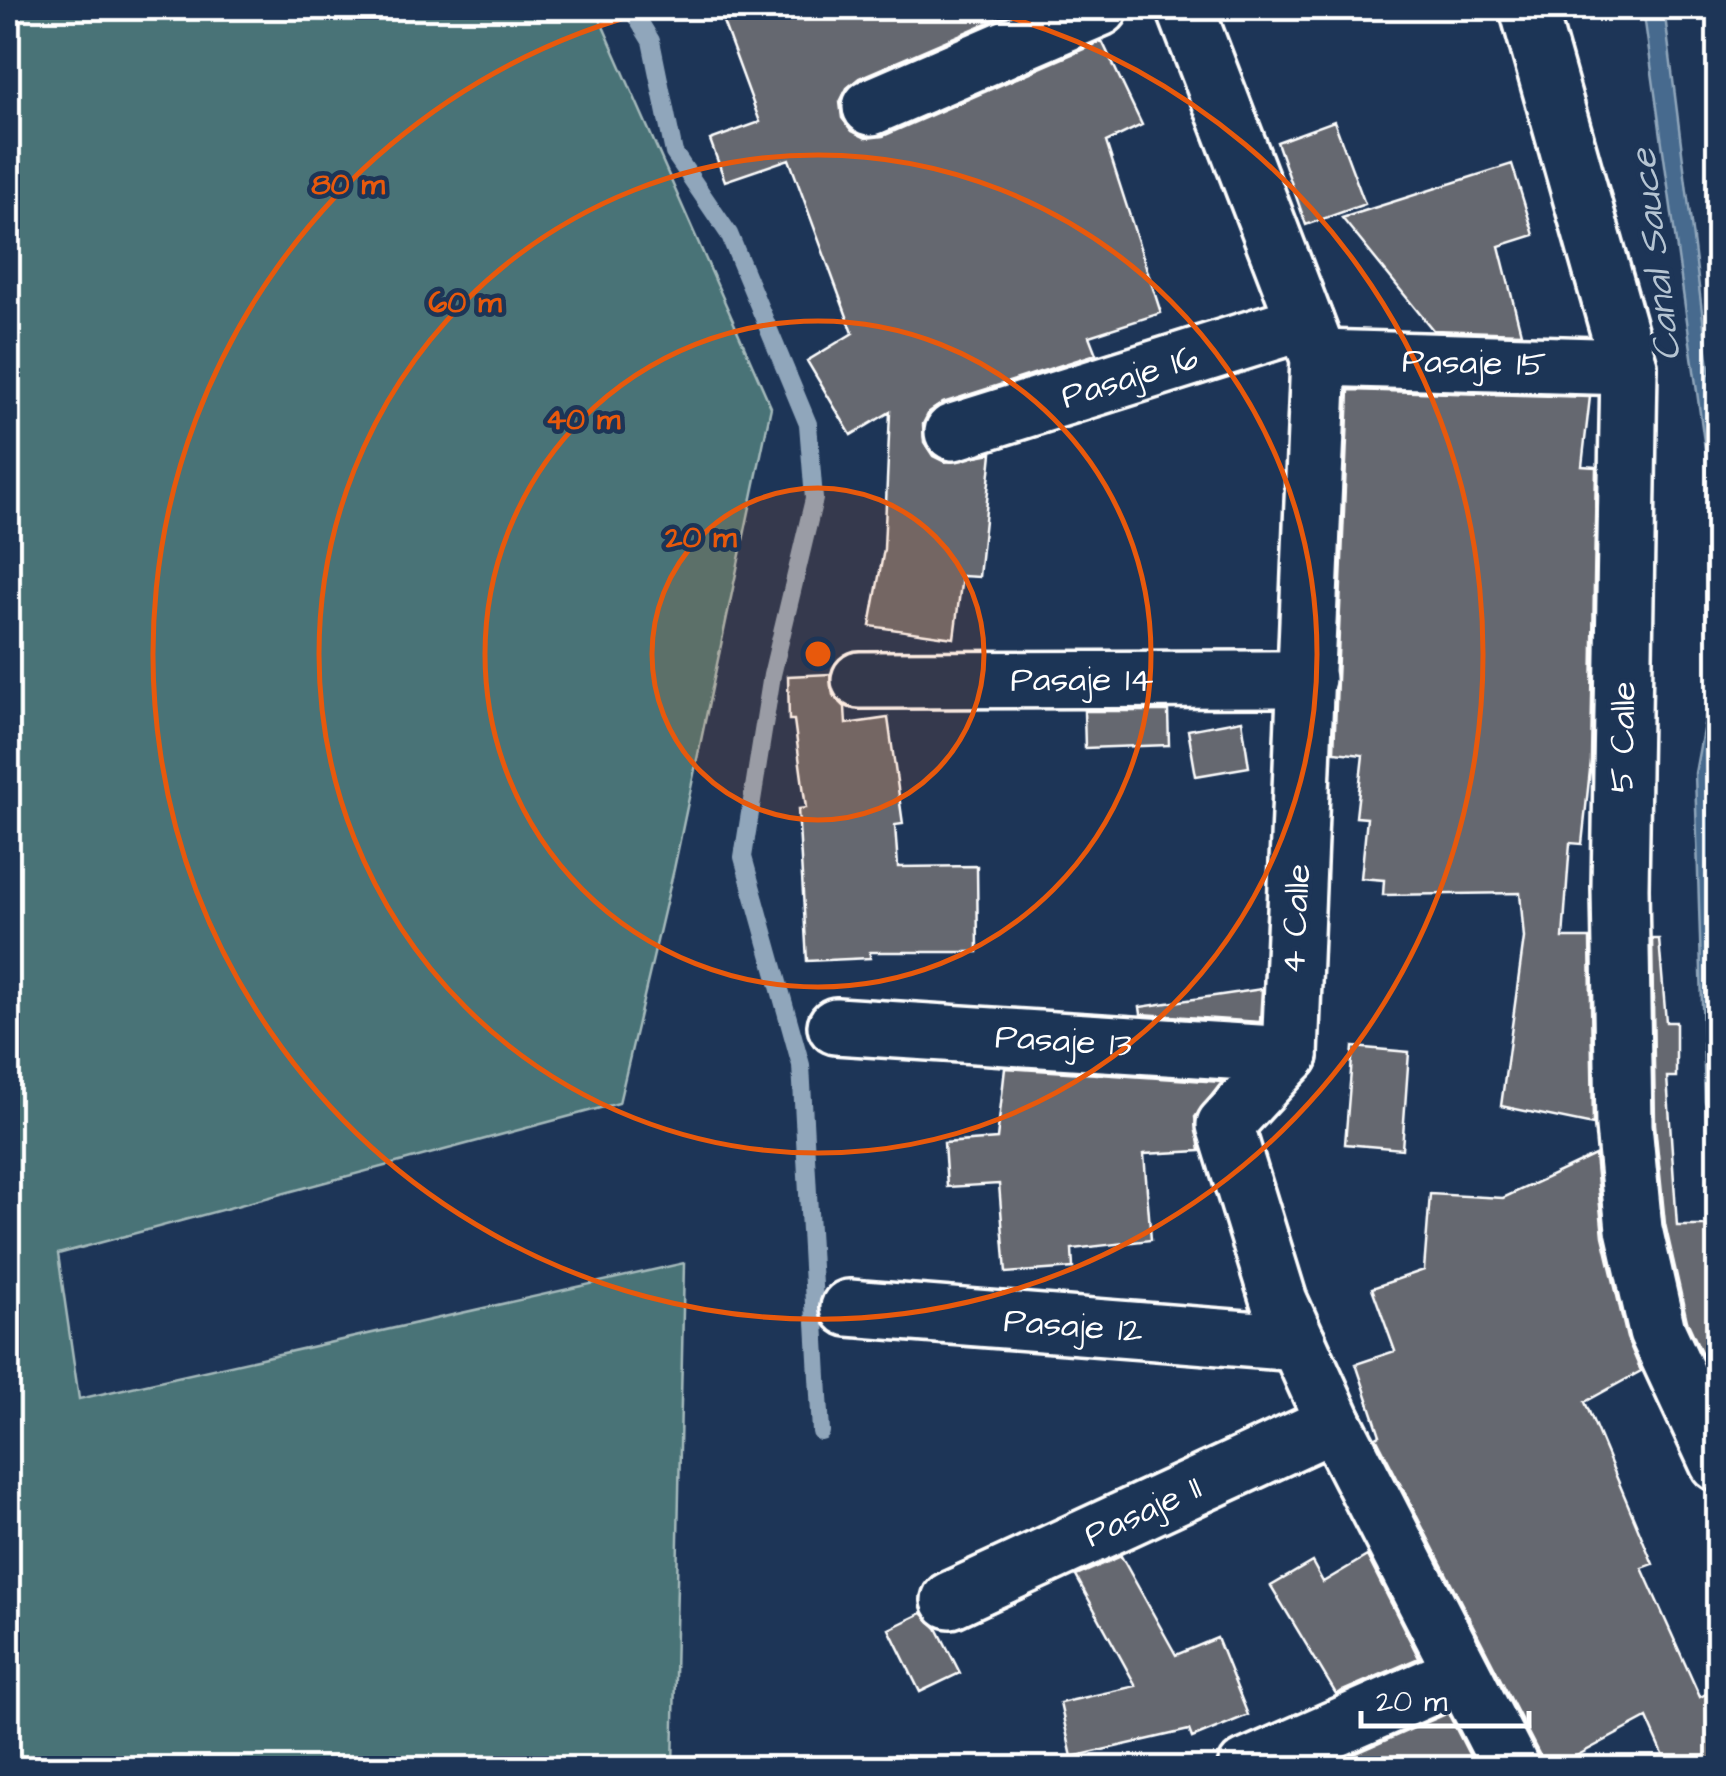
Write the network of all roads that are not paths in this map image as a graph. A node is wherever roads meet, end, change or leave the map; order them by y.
1 (1100, 8) edge
2 (1185, 8) edge
3 (1528, 8) edge
4 (871, 106) dead end
5 (1312, 340) junction
6 (1629, 367) junction
7 (952, 432) dead end
8 (1306, 679) junction
9 (860, 680) dead end
10 (836, 1026) dead end
11 (1290, 1055) junction
12 (849, 1308) dead end
13 (1298, 1343) junction
14 (1334, 1422) junction
15 (1718, 1463) edge
16 (950, 1600) dead end
17 (1462, 1673) junction
18 (1246, 1768) edge
19 (1512, 1768) edge

1 - 4 street
2 - 5 street, 4 Calle
3 - 6 street, 5 Calle
5 - 6 street, Pasaje 15
5 - 7 street, Pasaje 16
5 - 8 street, 4 Calle
6 - 15 street, 5 Calle
8 - 9 street, Pasaje 14
8 - 11 street, 4 Calle
10 - 11 street, Pasaje 13
11 - 13 street
12 - 13 street, Pasaje 12
13 - 14 street
14 - 16 street, Pasaje 11
14 - 17 street
17 - 18 street
17 - 19 street

